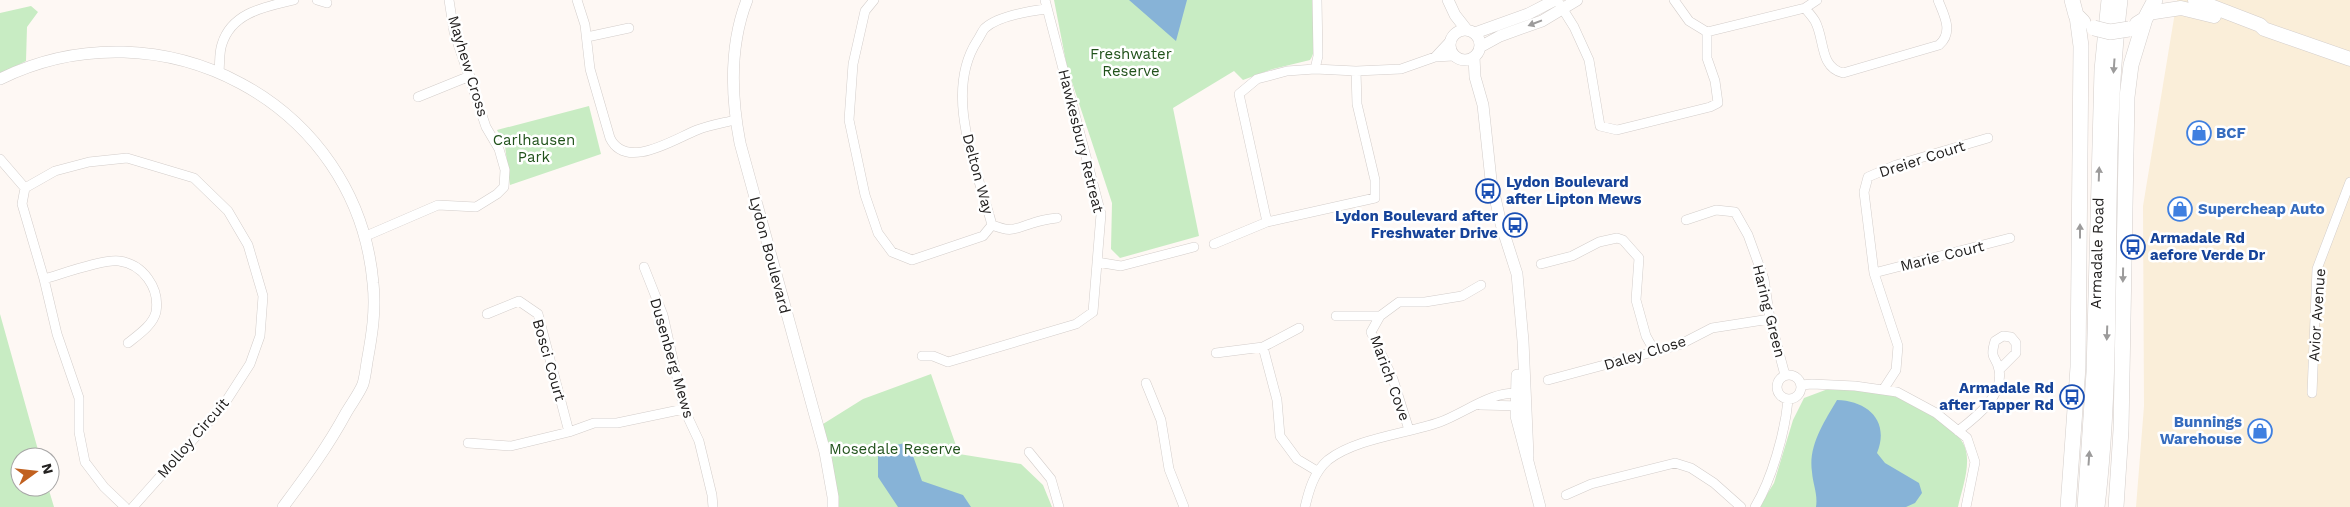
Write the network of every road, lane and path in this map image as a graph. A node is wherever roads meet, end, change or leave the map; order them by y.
1 (294, 0) edge
2 (318, 0) edge
3 (449, 0) edge
4 (577, 0) edge
5 (747, 0) edge
6 (874, 0) edge
7 (1316, 0) edge
8 (1448, 0) edge
9 (1577, 0) edge
10 (1674, 0) edge
11 (1817, 0) edge
12 (1938, 0) edge
13 (2066, 0) edge
14 (2109, 0) edge
15 (2120, 0) edge
16 (2195, 0) edge
17 (1559, 3) edge
18 (327, 4) dead end
19 (1046, 5) edge
20 (1805, 8) junction
21 (2075, 10) edge
22 (2149, 11) edge
23 (1455, 15) junction
24 (629, 28) dead end
25 (2264, 29) junction
26 (1470, 31) junction
27 (1707, 32) junction
28 (587, 37) junction
29 (1451, 38) junction
30 (1468, 55) junction
31 (1435, 57) junction
32 (2350, 59) edge
33 (1315, 69) junction
34 (219, 71) junction
35 (1356, 72) junction
36 (470, 76) junction
37 (0, 79) edge
38 (418, 97) dead end
39 (735, 120) junction
40 (1988, 138) dead end
41 (0, 159) edge
42 (2350, 182) edge
43 (25, 188) junction
44 (1057, 218) dead end
45 (1686, 220) dead end
46 (1267, 222) junction
47 (992, 225) junction
48 (366, 236) junction
49 (2010, 238) dead end
50 (1214, 244) dead end
51 (1194, 248) dead end
52 (1097, 262) junction
53 (1541, 264) dead end
54 (644, 267) dead end
55 (1874, 273) junction
56 (44, 279) junction
57 (1481, 285) dead end
58 (487, 314) dead end
59 (1336, 316) dead end
60 (1380, 316) junction
61 (1770, 319) junction
62 (1299, 328) dead end
63 (128, 343) dead end
64 (1263, 347) junction
65 (1655, 352) junction
66 (1216, 353) dead end
67 (922, 356) dead end
68 (2000, 369) dead end
69 (1785, 375) junction
70 (1548, 380) dead end
71 (1146, 383) dead end
72 (1801, 385) junction
73 (1883, 390) junction
74 (2312, 393) dead end
75 (1520, 400) junction
76 (1788, 400) junction
77 (1480, 405) junction
78 (684, 409) junction
79 (1409, 430) junction
80 (1958, 431) junction
81 (569, 432) junction
82 (468, 443) dead end
83 (1029, 452) dead end
84 (1317, 471) junction
85 (1566, 495) dead end
86 (125, 507) edge
87 (133, 507) edge
88 (283, 507) edge
89 (713, 507) edge
90 (833, 507) edge
91 (1060, 507) edge
92 (1184, 507) edge
93 (1305, 507) edge
94 (1540, 507) edge
95 (1741, 507) edge
96 (1755, 507) edge
97 (1966, 507) edge
98 (2068, 507) edge
99 (2085, 507) edge
100 (2097, 507) edge
101 (2116, 507) edge

1 - 34 street
2 - 18 street
3 - 36 street, Mayhew Cross
4 - 28 street
5 - 39 street, Lydon Boulevard
6 - 47 street, Delton Way
7 - 33 street
8 - 23 street
9 - 17 street
10 - 27 street
11 - 20 street
12 - 20 street
13 - 21 main road
99 -> 14 main road, Armadale Road
15 -> 100 main road, Armadale Road
16 - 25 main road
17 - 26 street
17 - 27 street
17 -> 30 street
19 - 47 street, Delton Way
19 - 52 street, Hawkesbury Retreat
20 - 27 street
21 - 22 main road, bridge
98 -> 21 main road, Armadale Road
22 - 25 main road
22 -> 101 main road, Armadale Road
23 - 26 street
23 - 29 street
24 - 28 street
25 - 32 main road
26 - 29 street
26 - 30 street
28 - 39 street
29 - 30 street
29 - 31 street
30 - 31 street
30 - 75 street
31 - 35 street
33 - 35 street
33 - 46 street
34 - 37 street
34 - 48 street
35 - 46 street
36 - 38 street
36 - 48 street, Mayhew Cross
39 - 90 street, Lydon Boulevard
40 - 55 street, Dreier Court
41 - 43 street
42 - 74 street, Avior Avenue
43 - 56 street
43 - 87 street, Molloy Circuit
44 - 47 street
45 - 61 street, Haring Green
46 - 50 street
48 - 88 street
49 - 55 street, Marie Court
51 - 52 street
52 - 67 street, Hawkesbury Retreat
53 - 65 street
54 - 78 street, Dusenberg Mews
55 - 73 street, Dreier Court
56 - 63 street
56 - 86 street
57 - 60 street, Marich Cove
58 - 81 street, Bosci Court
59 - 60 street
60 - 79 street, Marich Cove
61 - 65 street, Daley Close
61 - 69 street, Haring Green
62 - 64 street
64 - 66 street
64 - 84 street
65 - 70 street, Daley Close
68 - 80 street
69 - 72 street
69 - 76 street
71 - 92 street
72 - 73 street
72 - 76 street
73 - 80 street
75 - 77 street
75 - 77 street
75 - 94 street
76 - 96 street
77 - 79 street
78 - 81 street
78 - 89 street, Dusenberg Mews
79 - 84 street
80 - 97 street
81 - 82 street
83 - 91 street
84 - 93 street
85 - 95 street

